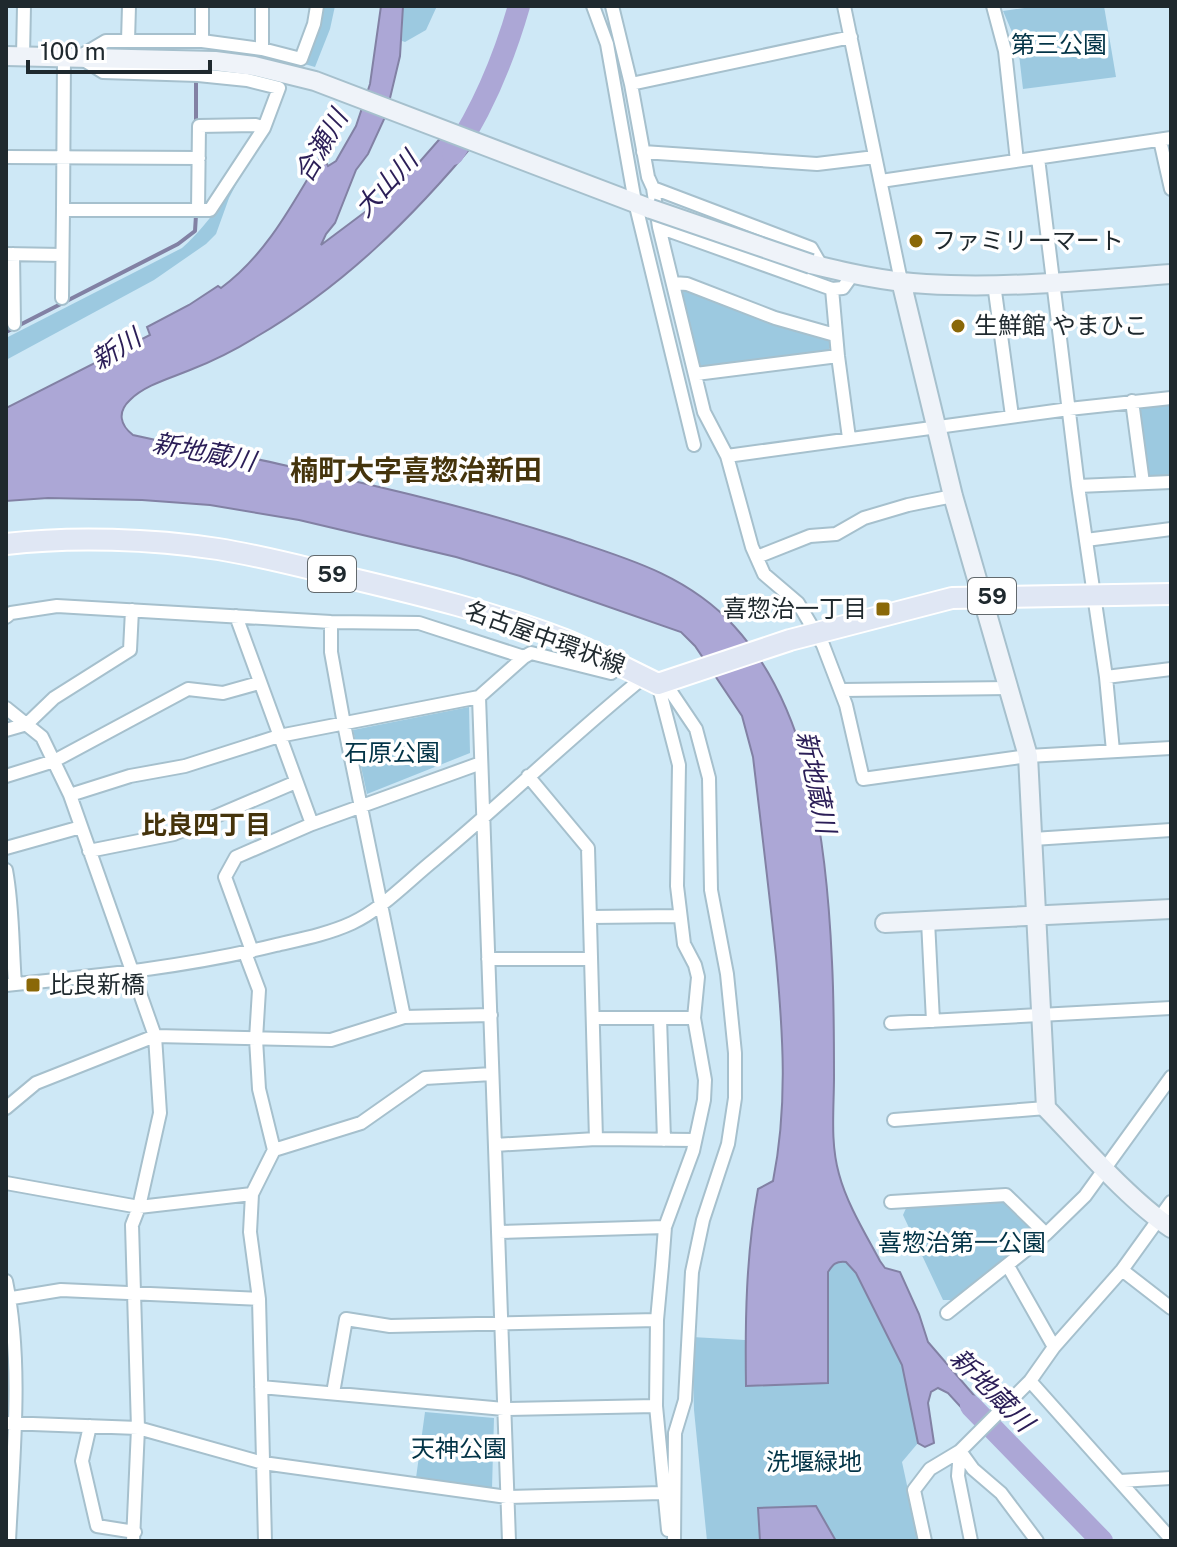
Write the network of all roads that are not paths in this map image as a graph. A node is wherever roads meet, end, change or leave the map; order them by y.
1 (24, 6) edge
2 (129, 6) edge
3 (202, 6) edge
4 (262, 6) edge
5 (317, 6) edge
6 (593, 6) edge
7 (612, 6) edge
8 (844, 6) edge
9 (993, 6) edge
10 (851, 37) junction
11 (128, 41) junction
12 (202, 41) junction
13 (262, 49) junction
14 (14, 56) edge
15 (71, 57) junction
16 (631, 84) junction
17 (264, 128) junction
18 (1165, 139) edge
19 (643, 152) junction
20 (6, 157) edge
21 (62, 157) junction
22 (875, 157) junction
23 (199, 158) junction
24 (1038, 158) junction
25 (1017, 161) junction
26 (881, 181) junction
27 (653, 188) junction
28 (1171, 189) edge
29 (640, 204) junction
30 (63, 210) junction
31 (198, 210) junction
32 (659, 227) junction
33 (9, 254) edge
34 (62, 255) junction
35 (816, 266) junction
36 (853, 274) junction
37 (1171, 274) edge
38 (901, 281) junction
39 (1053, 282) junction
40 (673, 283) junction
41 (994, 284) junction
42 (832, 289) junction
43 (62, 298) dead end
44 (14, 324) dead end
45 (835, 335) junction
46 (838, 356) junction
47 (696, 374) junction
48 (1171, 398) edge
49 (1132, 401) junction
50 (1069, 409) junction
51 (1012, 416) junction
52 (936, 426) junction
53 (849, 438) junction
54 (694, 445) dead end
55 (727, 456) junction
56 (1171, 482) edge
57 (1143, 483) junction
58 (1078, 486) junction
59 (953, 496) junction
60 (1171, 529) edge
61 (1086, 540) junction
62 (6, 544) edge
63 (757, 557) junction
64 (1171, 594) edge
65 (1095, 595) junction
66 (984, 596) junction
67 (132, 610) junction
68 (236, 616) junction
69 (6, 617) edge
70 (331, 622) junction
71 (817, 633) junction
72 (524, 657) junction
73 (622, 664) junction
74 (1171, 669) edge
75 (1106, 677) junction
76 (662, 680) junction
77 (259, 683) junction
78 (1010, 688) junction
79 (842, 690) junction
80 (479, 697) junction
81 (6, 708) edge
82 (27, 724) junction
83 (344, 724) junction
84 (6, 730) edge
85 (279, 736) junction
86 (1171, 748) edge
87 (1113, 751) junction
88 (1028, 756) junction
89 (54, 761) junction
90 (481, 763) junction
91 (6, 776) edge
92 (528, 776) junction
93 (296, 782) junction
94 (70, 795) junction
95 (360, 806) junction
96 (483, 819) junction
97 (312, 824) junction
98 (81, 827) junction
99 (1171, 830) edge
100 (1033, 839) junction
101 (6, 848) edge
102 (89, 851) junction
103 (6, 870) edge
104 (380, 904) junction
105 (1171, 909) edge
106 (680, 916) junction
107 (1035, 916) junction
108 (590, 917) junction
109 (928, 921) junction
110 (885, 923) dead end
111 (249, 952) junction
112 (488, 959) junction
113 (591, 959) junction
114 (134, 972) junction
115 (10, 984) edge
116 (1171, 1008) edge
117 (1041, 1014) junction
118 (491, 1015) junction
119 (404, 1017) junction
120 (593, 1018) junction
121 (660, 1018) junction
122 (694, 1018) junction
123 (933, 1021) junction
124 (891, 1023) dead end
125 (155, 1036) junction
126 (256, 1039) junction
127 (492, 1074) junction
128 (1171, 1077) edge
129 (6, 1108) edge
130 (1046, 1108) junction
131 (894, 1120) dead end
132 (596, 1139) junction
133 (664, 1140) junction
134 (695, 1140) junction
135 (495, 1145) junction
136 (274, 1150) junction
137 (1106, 1169) junction
138 (6, 1183) edge
139 (252, 1194) junction
140 (891, 1202) dead end
141 (1171, 1202) edge
142 (139, 1207) junction
143 (1165, 1224) edge
144 (665, 1227) junction
145 (498, 1232) junction
146 (1046, 1234) junction
147 (1008, 1266) junction
148 (1122, 1270) junction
149 (6, 1281) edge
150 (135, 1294) junction
151 (8, 1299) edge
152 (259, 1299) junction
153 (1171, 1308) edge
154 (947, 1313) dead end
155 (657, 1320) junction
156 (502, 1325) junction
157 (1054, 1347) junction
158 (1030, 1381) junction
159 (261, 1387) junction
160 (333, 1393) junction
161 (656, 1406) junction
162 (504, 1409) junction
163 (10, 1423) edge
164 (90, 1426) junction
165 (138, 1428) junction
166 (962, 1449) junction
167 (263, 1463) junction
168 (1171, 1478) edge
169 (1120, 1481) junction
170 (662, 1493) junction
171 (507, 1497) junction
172 (134, 1536) edge
173 (1171, 1539) edge
174 (9, 1541) edge
175 (265, 1541) edge
176 (509, 1541) edge
177 (672, 1541) edge
178 (925, 1541) edge
179 (971, 1541) edge
180 (1037, 1541) edge

1 - 14 street
2 - 11 street
3 - 12 street
4 - 13 street
5 - 13 street
6 - 29 street
7 - 16 street
8 - 10 street
9 - 25 street
10 - 16 street
10 - 22 street
11 - 12 street
11 - 15 street
12 - 13 street
14 - 15 street
15 - 17 street
15 - 21 street
15 - 29 street
16 - 19 street
17 - 23 street
17 - 31 street
18 - 24 street
18 - 28 street
19 - 22 street
19 - 27 street
20 - 21 street
21 - 23 street
21 - 30 street
22 - 26 street
23 - 31 street
24 - 25 street
24 - 39 street
25 - 26 street
26 - 38 street
27 - 32 street
27 - 35 street
29 - 35 street, bridge
29 - 54 street
30 - 31 street
30 - 34 street
32 - 40 street
32 - 42 street
33 - 34 street
33 - 44 street
34 - 43 street
35 - 36 street
36 - 38 street
36 - 42 street
37 - 39 street
38 - 41 street
38 - 52 street
39 - 41 street
39 - 50 street
40 - 45 street
40 - 47 street
41 - 51 street
42 - 45 street
45 - 46 street
46 - 47 street
46 - 53 street
47 - 55 street
48 - 49 street
49 - 50 street
49 - 57 street
50 - 51 street
50 - 58 street
51 - 52 street
52 - 53 street
52 - 59 street
53 - 55 street
55 - 63 street
56 - 57 street
57 - 58 street
58 - 61 street
59 - 63 street
59 - 66 street
60 - 61 street
61 - 65 street
62 - 73 main road, 名古屋中環状線 / 59
63 - 71 street
64 - 65 main road, 59
65 - 66 main road, 59
65 - 75 street
66 - 71 main road, 59
66 - 78 street
67 - 68 street
67 - 69 street
67 - 82 street
68 - 70 street
68 - 77 street
70 - 72 street
70 - 83 street
71 - 76 main road, 59
71 - 79 street
72 - 73 street
72 - 80 street
73 - 76 main road, 名古屋中環状線 / 59
74 - 75 street
75 - 87 street
76 - 92 street
76 - 106 street
76 - 177 street
77 - 85 street
77 - 89 street
78 - 79 street
78 - 88 street
79 - 88 street
80 - 83 street
80 - 90 street
81 - 82 street
82 - 84 street
82 - 89 street
83 - 85 street
83 - 95 street
85 - 93 street
85 - 94 street
86 - 87 street
87 - 88 street
88 - 100 street
89 - 91 street
89 - 94 street
90 - 95 street
90 - 96 street
92 - 96 street
92 - 108 street
93 - 97 street
93 - 102 street
94 - 98 street
95 - 97 street
95 - 104 street
96 - 104 street
96 - 112 street
97 - 111 street
98 - 101 street
98 - 102 street
99 - 100 street
100 - 107 street
102 - 114 street
103 - 115 street
104 - 111 street
104 - 119 street
105 - 107 street
106 - 108 street
106 - 122 street
107 - 109 street
107 - 117 street
108 - 113 street
109 - 110 street
109 - 123 street
111 - 114 street
111 - 126 street
112 - 113 street
112 - 118 street
113 - 120 street
114 - 115 street
114 - 125 street
116 - 117 street
117 - 123 street
117 - 130 street
118 - 119 street
118 - 127 street
119 - 126 street
120 - 121 street
120 - 132 street
121 - 122 street
121 - 133 street
122 - 134 street
123 - 124 street
125 - 126 street
125 - 129 street
125 - 142 street
126 - 136 street
127 - 135 street
127 - 136 street
128 - 137 street
130 - 131 street
130 - 137 street
132 - 133 street
132 - 135 street
133 - 134 street
134 - 144 street
135 - 145 street
136 - 139 street
137 - 143 street
137 - 146 street
138 - 142 street
139 - 142 street
139 - 152 street
140 - 146 street
141 - 143 street
142 - 150 street
143 - 148 street
144 - 145 street
144 - 155 street
145 - 156 street
146 - 147 street
147 - 154 street
147 - 157 street
148 - 153 street
148 - 157 street
149 - 151 street
150 - 151 street
150 - 152 street
150 - 165 street
151 - 163 street
152 - 159 street
155 - 156 street
155 - 161 street
156 - 160 street
156 - 162 street
157 - 158 street
158 - 166 street
158 - 169 street
159 - 160 street
159 - 167 street
160 - 162 street
161 - 162 street
161 - 170 street
162 - 171 street
163 - 164 street
163 - 174 street
164 - 165 street
164 - 172 street
165 - 167 street
165 - 172 street
166 - 178 street
166 - 179 street
166 - 180 street
167 - 171 street
167 - 175 street
168 - 169 street
169 - 173 street
170 - 171 street
170 - 177 street
171 - 176 street

